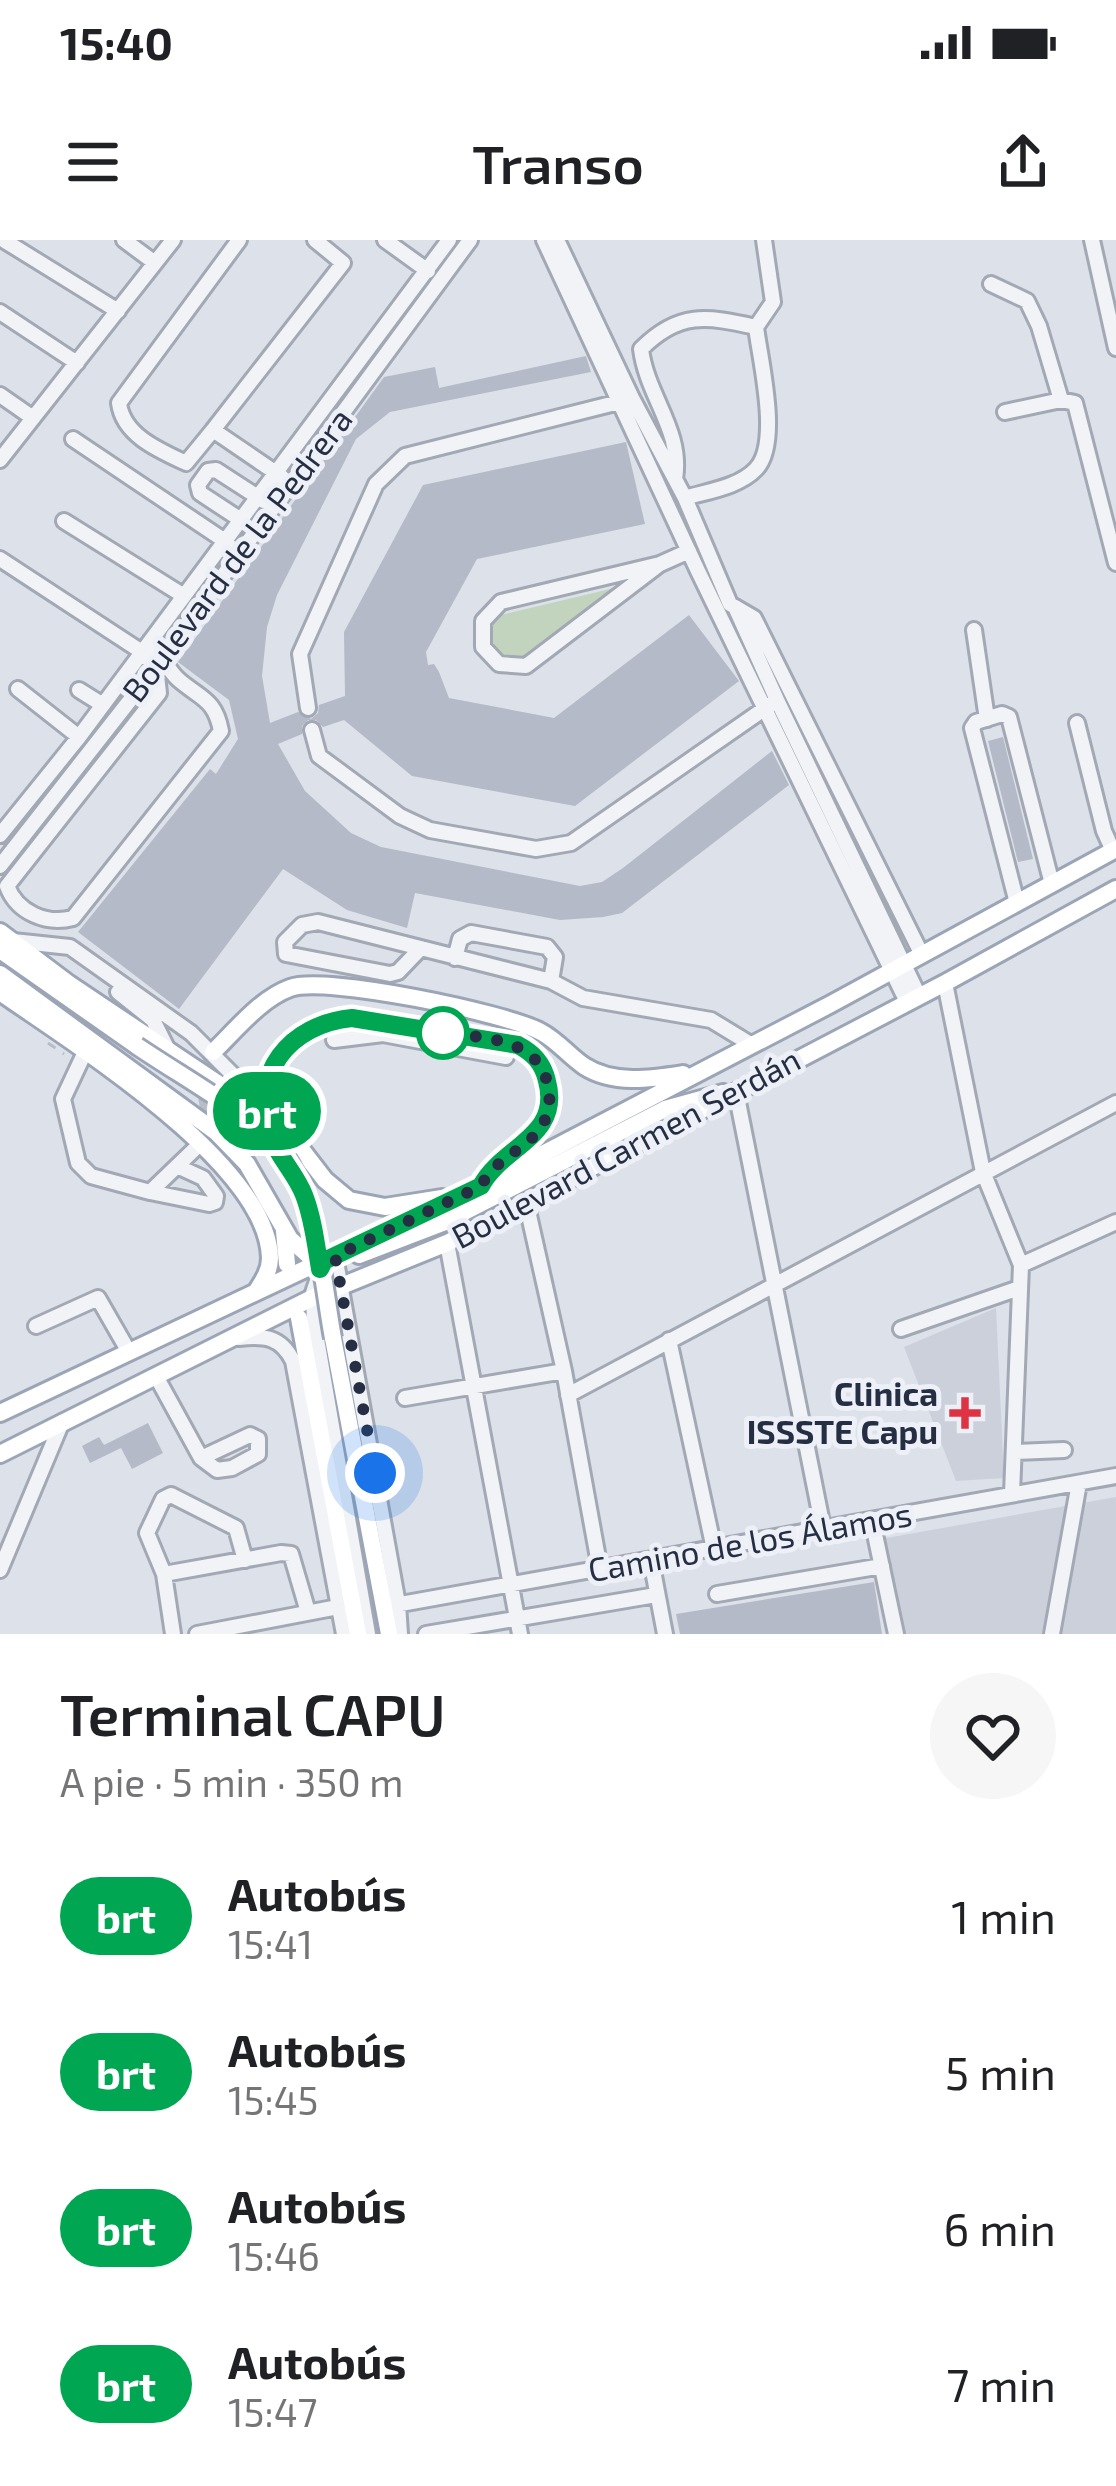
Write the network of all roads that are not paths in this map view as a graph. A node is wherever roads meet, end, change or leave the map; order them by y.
1 (124, 240) edge
2 (173, 240) edge
3 (239, 240) edge
4 (315, 240) edge
5 (385, 240) edge
6 (449, 240) edge
7 (470, 240) edge
8 (544, 240) edge
9 (556, 240) edge
10 (764, 240) edge
11 (1092, 240) edge
12 (4, 243) edge
13 (155, 263) junction
14 (428, 271) junction
15 (991, 284) dead end
16 (118, 311) junction
17 (0, 312) edge
18 (756, 326) junction
19 (1116, 348) edge
20 (77, 363) junction
21 (0, 395) edge
22 (627, 400) junction
23 (1061, 400) junction
24 (1005, 412) dead end
25 (33, 418) junction
26 (213, 430) junction
27 (73, 439) dead end
28 (0, 460) edge
29 (277, 472) junction
30 (675, 479) junction
31 (291, 484) junction
32 (258, 497) junction
33 (685, 499) junction
34 (273, 507) junction
35 (693, 517) junction
36 (64, 520) dead end
37 (241, 520) junction
38 (677, 523) junction
39 (225, 541) junction
40 (241, 551) junction
41 (689, 551) junction
42 (0, 559) edge
43 (715, 563) junction
44 (1116, 563) edge
45 (659, 564) junction
46 (698, 571) junction
47 (184, 596) junction
48 (736, 609) junction
49 (974, 630) dead end
50 (147, 646) junction
51 (159, 662) junction
52 (18, 688) dead end
53 (79, 690) dead end
54 (103, 705) junction
55 (771, 705) junction
56 (308, 709) dead end
57 (987, 718) junction
58 (1077, 722) dead end
59 (312, 730) dead end
60 (79, 737) junction
61 (0, 835) edge
62 (1114, 850) edge
63 (0, 866) edge
64 (1052, 884) junction
65 (1116, 889) edge
66 (1017, 903) junction
67 (4, 941) edge
68 (44, 943) junction
69 (421, 948) junction
70 (921, 953) junction
71 (455, 958) junction
72 (897, 966) junction
73 (0, 974) edge
74 (551, 982) junction
75 (945, 983) junction
76 (1, 994) edge
77 (913, 999) junction
78 (830, 1004) junction
79 (846, 1032) junction
80 (334, 1040) dead end
81 (752, 1046) junction
82 (168, 1050) junction
83 (213, 1052) tunnel mouth
84 (75, 1053) junction
85 (506, 1057) dead end
86 (695, 1072) junction
87 (736, 1092) junction
88 (1116, 1103) edge
89 (250, 1105) junction
90 (208, 1114) tunnel mouth
91 (208, 1137) junction
92 (271, 1138) junction
93 (179, 1168) junction
94 (983, 1172) junction
95 (481, 1186) junction
96 (150, 1192) junction
97 (455, 1196) junction
98 (526, 1202) junction
99 (1116, 1222) edge
100 (283, 1224) junction
101 (447, 1243) junction
102 (356, 1256) dead end
103 (322, 1257) junction
104 (287, 1264) dead end
105 (1021, 1265) junction
106 (777, 1282) junction
107 (342, 1285) junction
108 (1019, 1288) junction
109 (256, 1293) junction
110 (312, 1298) junction
111 (299, 1318) dead end
112 (36, 1326) dead end
113 (901, 1329) dead end
114 (669, 1340) junction
115 (222, 1341) junction
116 (128, 1352) junction
117 (564, 1371) junction
118 (156, 1376) junction
119 (475, 1384) junction
120 (568, 1395) junction
121 (405, 1397) dead end
122 (6, 1405) edge
123 (62, 1422) junction
124 (1064, 1450) dead end
125 (1014, 1452) junction
126 (0, 1454) edge
127 (201, 1458) dead end
128 (1116, 1476) edge
129 (1079, 1483) junction
130 (1012, 1494) junction
131 (872, 1520) junction
132 (823, 1528) junction
133 (714, 1549) junction
134 (245, 1560) junction
135 (651, 1560) junction
136 (882, 1566) junction
137 (600, 1569) junction
138 (0, 1570) edge
139 (164, 1574) junction
140 (513, 1584) junction
141 (717, 1594) dead end
142 (656, 1595) junction
143 (391, 1606) junction
144 (338, 1607) junction
145 (308, 1612) junction
146 (517, 1616) junction
147 (173, 1634) edge
148 (197, 1634) edge
149 (344, 1634) edge
150 (358, 1634) edge
151 (368, 1634) edge
152 (388, 1634) edge
153 (400, 1634) edge
154 (426, 1634) edge
155 (520, 1634) edge
156 (665, 1634) edge
157 (896, 1634) edge
158 (1052, 1634) edge

1 - 13 street
2 - 13 street
3 - 26 street
4 - 26 street
5 - 14 street
6 - 14 street, Boulevard de la Pedrera
7 - 31 street, Boulevard de la Pedrera
8 - 22 street
9 - 22 street
10 - 18 street
11 - 19 street
12 - 16 street
13 - 16 street
14 - 29 street, Boulevard de la Pedrera
15 - 23 street
16 - 20 street
17 - 20 street
18 - 30 street
18 - 33 street
20 - 25 street
21 - 25 street
22 - 30 street
22 - 38 street
22 - 56 street
23 - 24 street
23 - 44 street
25 - 28 street
26 - 29 street
27 - 39 street
29 - 31 street
29 - 32 street, Boulevard de la Pedrera
30 - 33 street
31 - 34 street, Boulevard de la Pedrera
32 - 34 street
32 - 37 street, Boulevard de la Pedrera
32 - 37 street
33 - 35 street
34 - 40 street, Boulevard de la Pedrera
35 - 38 street
35 - 43 street
36 - 47 street
37 - 39 street, Boulevard de la Pedrera
38 - 41 street
39 - 40 street
39 - 47 street, Boulevard de la Pedrera
40 - 51 street, Boulevard de la Pedrera
41 - 45 street
41 - 46 street
42 - 50 street
43 - 46 street
43 - 48 street
45 - 45 street
46 - 55 street
47 - 50 street, Boulevard de la Pedrera
48 - 55 street
48 - 70 street
49 - 57 street
50 - 51 street
50 - 54 street, Boulevard de la Pedrera
51 - 51 street
51 - 63 street, Boulevard de la Pedrera
52 - 60 street
53 - 54 street
54 - 60 street, Boulevard de la Pedrera
55 - 59 street
55 - 72 street
57 - 64 street
57 - 66 street
58 - 62 street
60 - 61 street, Boulevard de la Pedrera
62 - 64 main road, Boulevard Carmen Serdán
64 - 66 main road, Boulevard Carmen Serdán
65 - 75 main road, Boulevard Carmen Serdán
66 - 70 main road, Boulevard Carmen Serdán
67 - 68 street
67 - 82 main road
67 - 92 main road, bridge
68 - 82 street
68 - 89 street
69 - 69 street
69 - 71 street
70 - 72 main road, Boulevard Carmen Serdán
71 - 74 street
71 - 74 street
72 - 77 street
72 - 78 main road, Boulevard Carmen Serdán
73 - 91 main road
74 - 81 street
75 - 77 main road, Boulevard Carmen Serdán
75 - 94 street
76 - 84 main road
77 - 79 main road, Boulevard Carmen Serdán
78 - 79 main road
78 - 81 main road, Boulevard Carmen Serdán
79 - 87 main road, Boulevard Carmen Serdán
80 - 85 street
81 - 86 main road, Boulevard Carmen Serdán
82 - 89 main road
83 - 86 main road
84 - 91 main road
84 - 96 street
86 - 95 main road, Boulevard Carmen Serdán
87 - 98 main road, Boulevard Carmen Serdán
87 - 102 main road
87 - 106 street
88 - 94 street
89 - 97 main road
90 - 91 main road
91 - 93 street
91 - 100 main road
91 - 109 main road
92 - 95 street, bridge
92 - 143 main road, bridge
93 - 96 street
93 - 96 street
94 - 105 street
94 - 106 street
95 - 97 main road, Boulevard Carmen Serdán
97 - 103 main road, Boulevard Carmen Serdán
98 - 101 main road, Boulevard Carmen Serdán
98 - 117 street
99 - 105 street
100 - 103 main road
100 - 104 main road
101 - 107 main road, Boulevard Carmen Serdán
101 - 119 street
103 - 107 street
103 - 109 main road, Boulevard Carmen Serdán
103 - 110 street
105 - 108 street
106 - 114 street
106 - 132 street
107 - 110 main road, Boulevard Carmen Serdán
107 - 143 street
108 - 113 street
108 - 125 street
109 - 116 main road, Boulevard Carmen Serdán
110 - 115 main road, Boulevard Carmen Serdán
110 - 151 street
111 - 150 main road
112 - 116 street
114 - 120 street
114 - 133 street
115 - 118 main road, Boulevard Carmen Serdán
115 - 144 street
116 - 122 main road, Boulevard Carmen Serdán
117 - 119 street
117 - 120 street
118 - 123 main road, Boulevard Carmen Serdán
118 - 127 street
119 - 121 street
119 - 140 street
120 - 137 street
123 - 126 main road, Boulevard Carmen Serdán
123 - 138 street
124 - 125 street
125 - 130 street
128 - 129 street, Camino de los Álamos
129 - 130 street, Camino de los Álamos
129 - 158 street
130 - 131 street, Camino de los Álamos
131 - 132 street, Camino de los Álamos
131 - 136 street
132 - 133 street, Camino de los Álamos
133 - 135 street, Camino de los Álamos
134 - 139 street
134 - 139 street
134 - 145 street
135 - 137 street, Camino de los Álamos
135 - 142 street
136 - 141 street
136 - 157 street
137 - 140 street, Camino de los Álamos
139 - 147 street
140 - 143 street, Camino de los Álamos
140 - 146 street
142 - 146 street
142 - 156 street
143 - 152 main road
143 - 153 street
144 - 145 street
144 - 149 street
145 - 148 street
146 - 154 street
146 - 155 street

